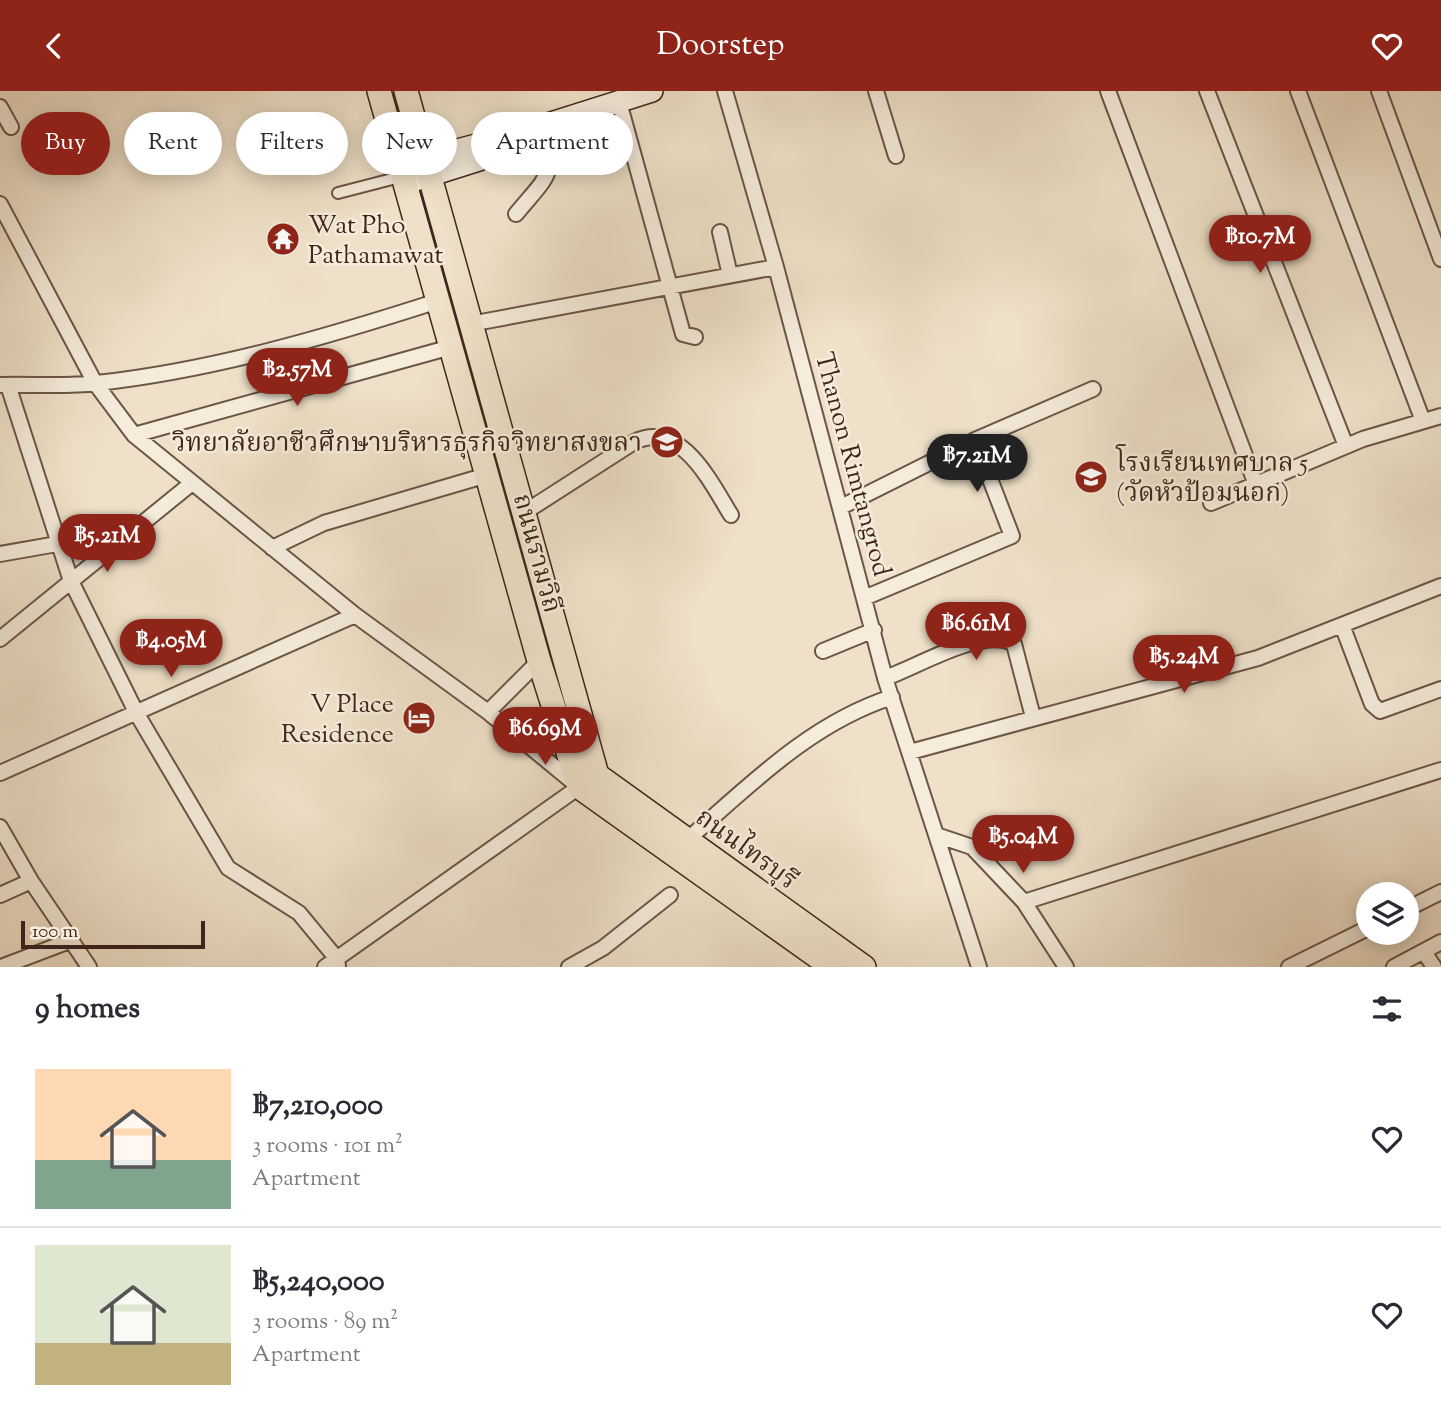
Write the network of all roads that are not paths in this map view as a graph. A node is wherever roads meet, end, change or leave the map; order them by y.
1 (379, 91) edge
2 (406, 91) edge
3 (652, 91) edge
4 (726, 91) edge
5 (876, 91) edge
6 (1108, 91) edge
7 (1207, 91) edge
8 (1298, 91) edge
9 (1379, 91) edge
10 (620, 102) junction
11 (0, 107) edge
12 (385, 112) edge
13 (412, 112) edge
14 (587, 112) edge
15 (11, 127) dead end
16 (896, 156) dead end
17 (404, 175) joint
18 (429, 175) edge
19 (546, 175) edge
20 (338, 193) dead end
21 (2, 211) edge
22 (516, 214) dead end
23 (720, 232) dead end
24 (1441, 259) edge
25 (776, 267) junction
26 (730, 275) junction
27 (670, 287) junction
28 (438, 301) junction
29 (470, 324) junction
30 (695, 337) dead end
31 (451, 347) junction
32 (95, 383) junction
33 (4, 385) edge
34 (1093, 389) dead end
35 (1441, 416) edge
36 (1423, 421) junction
37 (134, 435) junction
38 (975, 440) junction
39 (1346, 446) junction
40 (487, 475) junction
41 (1255, 482) junction
42 (192, 483) junction
43 (1211, 503) dead end
44 (841, 507) junction
45 (522, 514) junction
46 (731, 515) dead end
47 (57, 544) junction
48 (272, 548) junction
49 (0, 554) edge
50 (71, 582) junction
51 (1441, 586) edge
52 (864, 598) junction
53 (355, 615) junction
54 (1342, 625) junction
55 (874, 631) junction
56 (0, 639) edge
57 (823, 651) dead end
58 (539, 661) junction
59 (885, 678) junction
60 (1441, 689) edge
61 (892, 697) junction
62 (488, 712) junction
63 (137, 714) junction
64 (1033, 717) junction
65 (509, 729) junction
66 (910, 752) junction
67 (571, 761) junction
68 (1441, 770) edge
69 (0, 773) edge
70 (588, 781) junction
71 (0, 827) edge
72 (939, 836) junction
73 (687, 840) junction
74 (31, 881) junction
75 (1441, 892) edge
76 (0, 895) edge
77 (670, 895) dead end
78 (1024, 902) junction
79 (1419, 903) edge
80 (1356, 934) edge
81 (72, 940) junction
82 (1441, 942) edge
83 (1424, 951) junction
84 (333, 964) edge
85 (1, 967) edge
86 (89, 967) edge
87 (569, 967) edge
88 (832, 967) edge
89 (864, 967) edge
90 (979, 967) edge
91 (1066, 967) edge
92 (1289, 967) edge
93 (1394, 967) edge
94 (1434, 967) edge

1 - 12 main road, ถนนรามวิถี
2 - 13 main road, ถนนรามวิถี
3 - 10 main road
4 - 25 street, Thanon Rimtangrod
5 - 16 street
6 - 41 street
7 - 39 street
8 - 36 street
9 - 24 street
10 - 14 main road
10 - 27 street
11 - 15 street
17 - 20 street
17 - 28 main road, ถนนรามวิถี
18 - 29 main road, ถนนรามวิถี
19 - 22 street
21 - 32 street
23 - 26 street
25 - 26 street
25 - 44 street, Thanon Rimtangrod
26 - 27 street
27 - 29 street
27 - 30 street
28 - 31 main road, ถนนรามวิถี
28 - 32 street
29 - 45 main road, ถนนรามวิถี
31 - 37 street
31 - 40 main road, ถนนรามวิถี
32 - 33 street
32 - 37 street
33 - 47 street
34 - 38 street
35 - 36 street
36 - 39 street
37 - 42 street
38 - 44 street
38 - 52 street
39 - 41 street
40 - 48 street
40 - 58 main road, ถนนรามวิถี
41 - 43 street
42 - 48 street
42 - 50 street
44 - 52 street, Thanon Rimtangrod
45 - 46 street
45 - 70 main road, ถนนรามวิถี
47 - 49 street
47 - 50 street
48 - 53 street
50 - 56 street
50 - 63 street
51 - 54 street
52 - 55 street, Thanon Rimtangrod
53 - 62 street
53 - 63 street
54 - 60 street
54 - 64 street
55 - 57 street
55 - 59 street, Thanon Rimtangrod
58 - 62 street
58 - 67 main road, ถนนรามวิถี
59 - 61 street, Thanon Rimtangrod
59 - 64 street
61 - 66 street, Thanon Rimtangrod
61 - 73 street
62 - 65 street
63 - 69 street
63 - 84 street
64 - 66 street
65 - 67 street
65 - 70 street
66 - 72 street, Thanon Rimtangrod
67 - 70 main road, ถนนรามวิถี
68 - 78 street
70 - 73 main road, ถนนไทรบุรี
70 - 84 street
70 - 88 main road, ถนนไทรบุรี
71 - 74 street
72 - 78 street
72 - 90 street, Thanon Rimtangrod
73 - 89 main road, ถนนไทรบุรี
74 - 76 street
74 - 81 street
75 - 79 street
77 - 87 street
78 - 91 street
80 - 92 street
81 - 85 street
81 - 86 street
82 - 83 street
83 - 93 street
83 - 94 street

